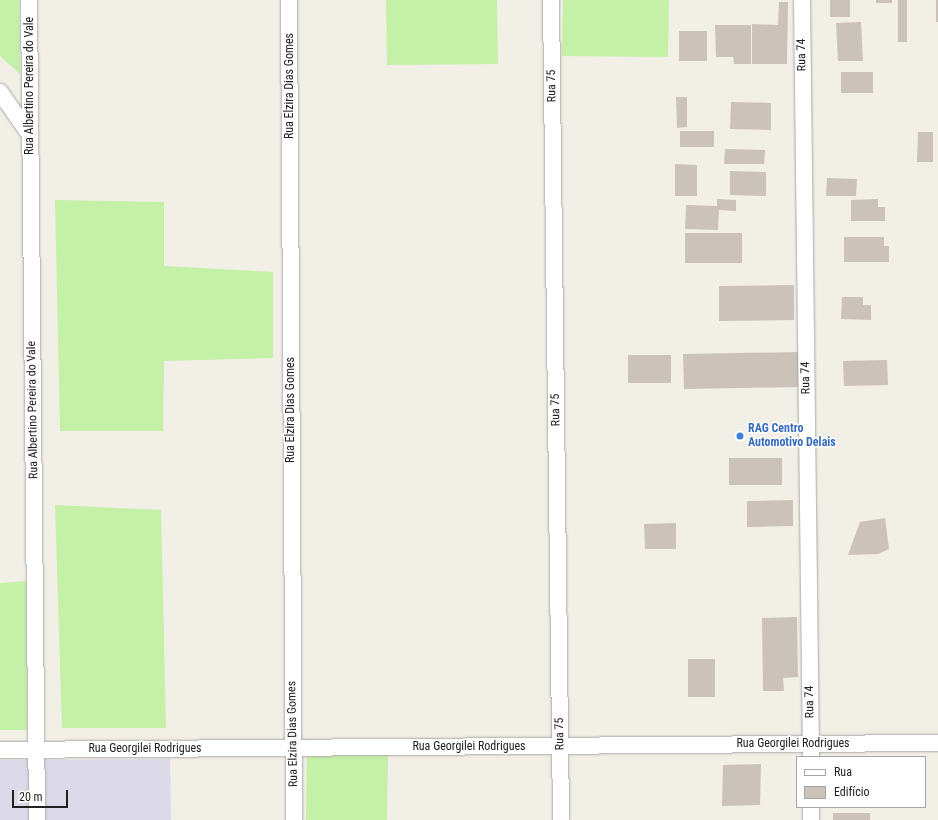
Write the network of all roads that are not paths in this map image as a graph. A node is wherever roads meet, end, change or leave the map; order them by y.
1 (29, 0) edge
2 (289, 0) edge
3 (551, 0) edge
4 (802, 0) edge
5 (0, 92) edge
6 (30, 135) junction
7 (938, 743) edge
8 (560, 746) junction
9 (293, 748) junction
10 (0, 750) edge
11 (36, 750) junction
12 (811, 750) edge
13 (811, 808) edge
14 (37, 820) edge
15 (294, 820) edge
16 (561, 820) edge
17 (811, 820) edge

1 - 6 street, Rua Albertino Pereira do Vale
2 - 9 street, Rua Elzira Dias Gomes
3 - 8 street, Rua 75
4 - 12 street, Rua 74
5 - 6 street
6 - 11 street, Rua Albertino Pereira do Vale
7 - 12 street, Rua Georgilei Rodrigues
8 - 9 street, Rua Georgilei Rodrigues
8 - 12 street, Rua Georgilei Rodrigues
8 - 16 street, Rua 75
9 - 11 street, Rua Georgilei Rodrigues
9 - 15 street, Rua Elzira Dias Gomes
10 - 11 street, Rua Georgilei Rodrigues
11 - 14 street, Rua Albertino Pereira do Vale
13 - 17 street

